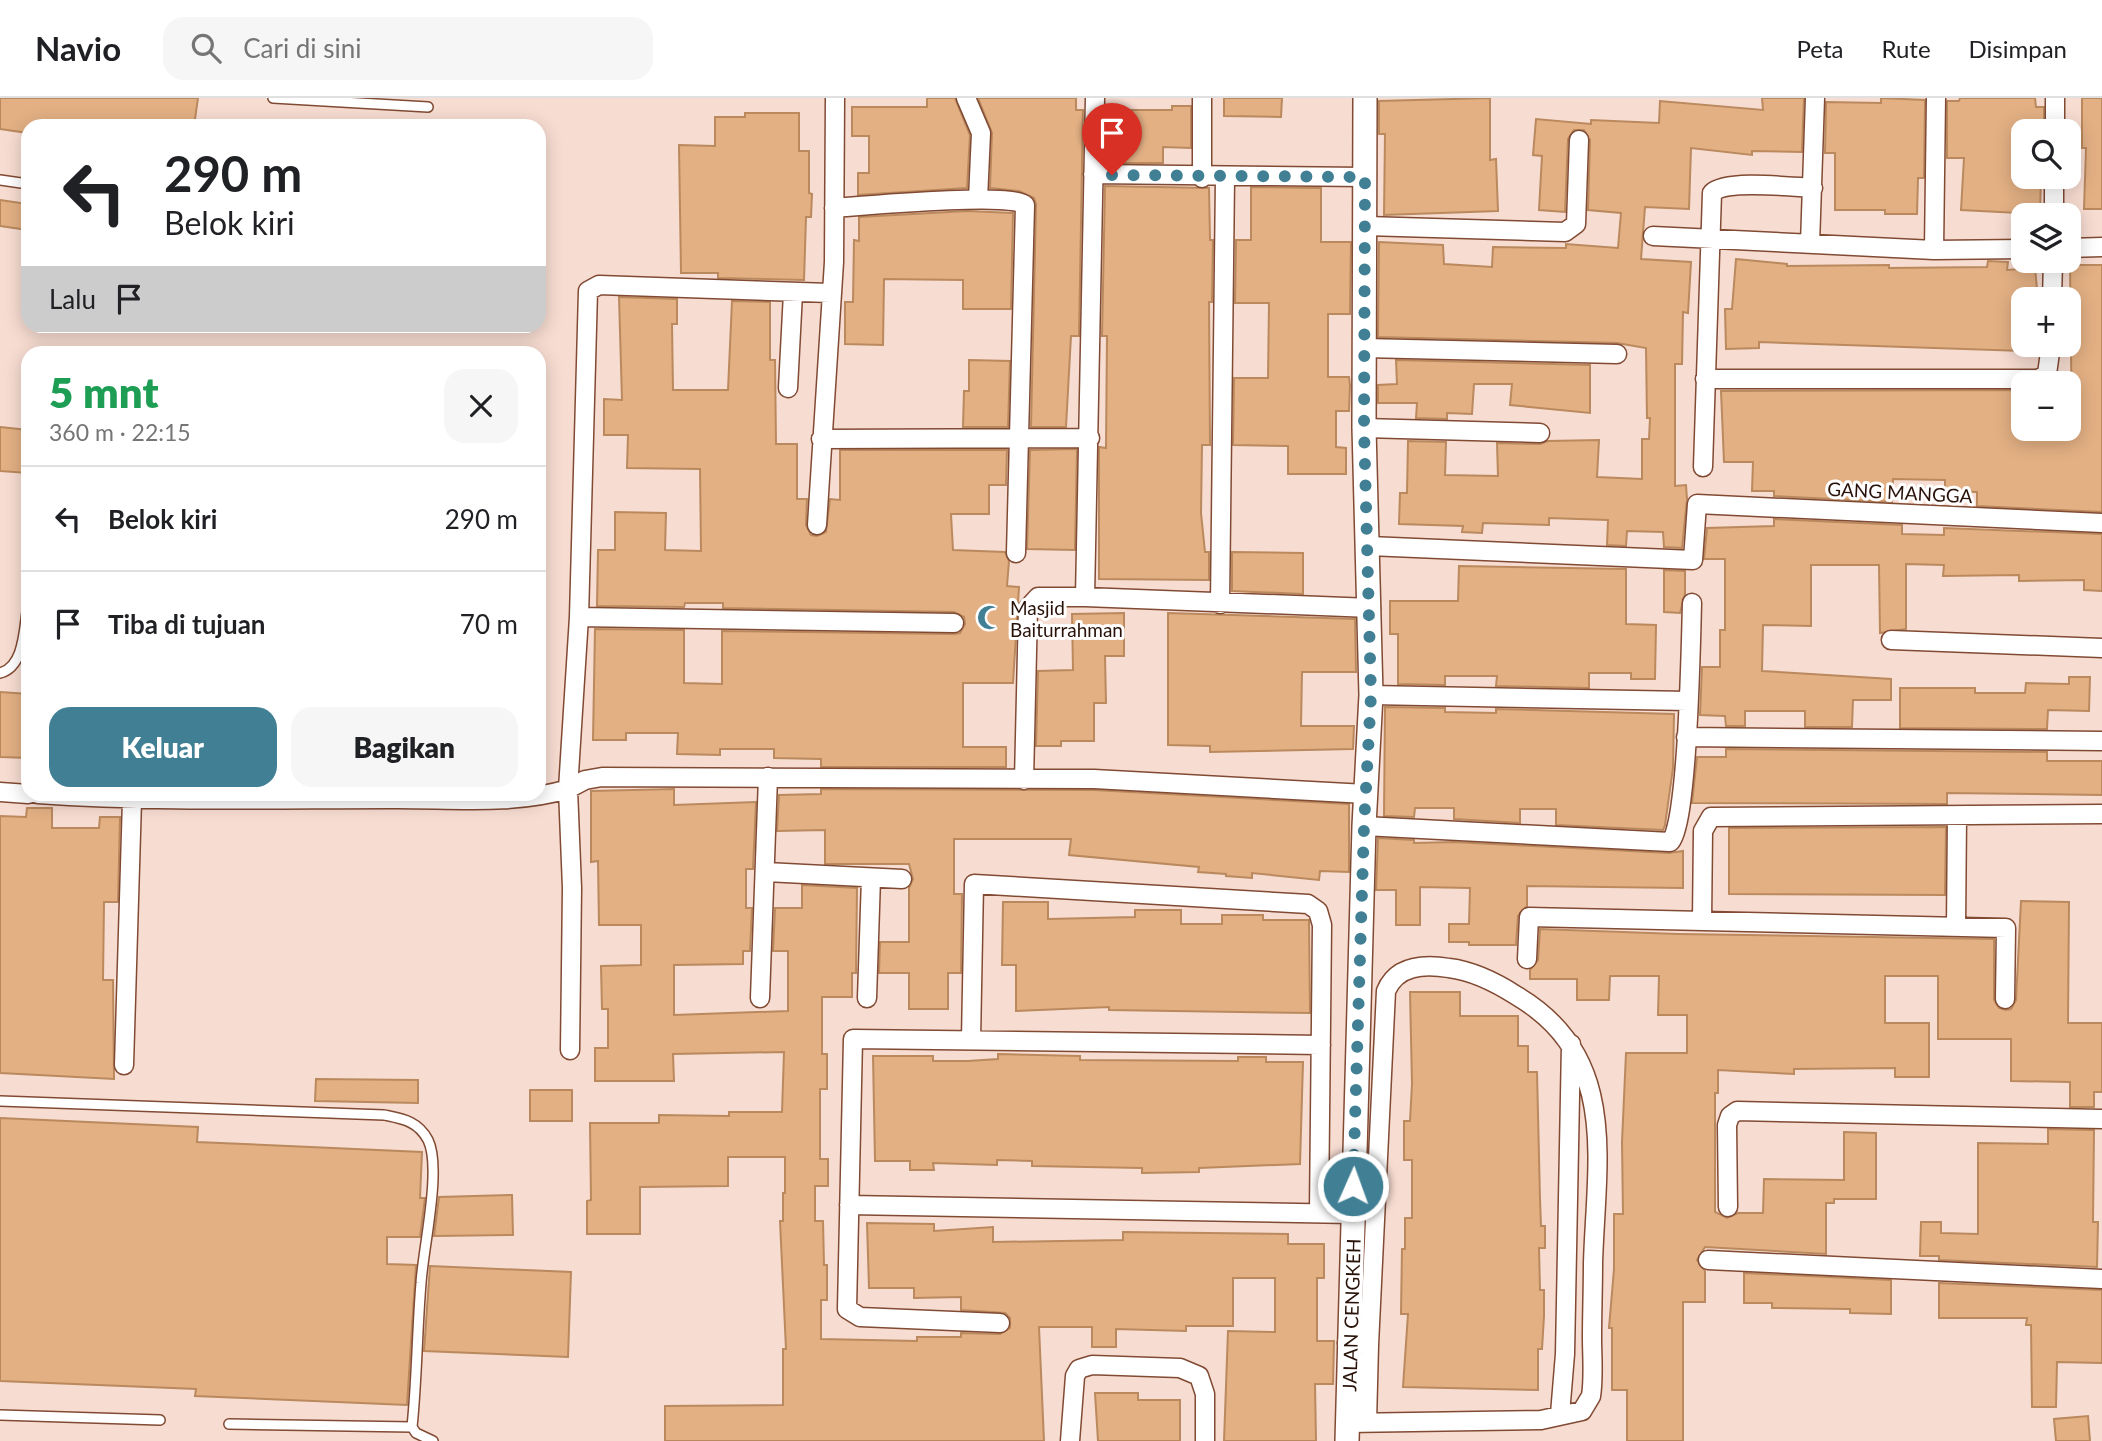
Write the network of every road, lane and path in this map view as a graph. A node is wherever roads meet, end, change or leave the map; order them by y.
1 (273, 98) edge
2 (835, 98) edge
3 (966, 98) edge
4 (1095, 98) edge
5 (1202, 98) edge
6 (1365, 98) edge
7 (1815, 98) edge
8 (1936, 98) edge
9 (2055, 98) edge
10 (428, 107) dead end
11 (2055, 119) edge
12 (1579, 140) dead end
13 (1093, 174) junction
14 (1365, 177) junction
15 (1202, 178) junction
16 (1225, 178) junction
17 (0, 180) edge
18 (21, 183) edge
19 (1813, 188) junction
20 (978, 199) junction
21 (834, 208) junction
22 (1366, 226) junction
23 (1653, 236) dead end
24 (1711, 239) junction
25 (1810, 244) junction
26 (2102, 247) edge
27 (2081, 248) edge
28 (2011, 249) edge
29 (1934, 250) junction
30 (793, 293) junction
31 (830, 293) junction
32 (1364, 348) junction
33 (1617, 354) dead end
34 (2050, 357) edge
35 (1705, 379) junction
36 (788, 388) dead end
37 (1364, 428) junction
38 (1540, 433) dead end
39 (1021, 437) junction
40 (1090, 438) junction
41 (821, 439) junction
42 (1703, 467) dead end
43 (2102, 523) edge
44 (817, 525) dead end
45 (1368, 546) junction
46 (1016, 552) dead end
47 (1085, 597) junction
48 (1692, 603) dead end
49 (1220, 604) junction
50 (1371, 608) junction
51 (579, 617) junction
52 (954, 623) dead end
53 (1891, 640) dead end
54 (21, 642) edge
55 (2102, 648) edge
56 (0, 673) edge
57 (1371, 695) junction
58 (1688, 701) junction
59 (1686, 737) junction
60 (2102, 741) edge
61 (768, 777) junction
62 (1024, 779) junction
63 (568, 789) junction
64 (0, 792) edge
65 (21, 794) edge
66 (1366, 794) junction
67 (546, 796) edge
68 (132, 801) edge
69 (2102, 814) edge
70 (1957, 816) junction
71 (1364, 826) junction
72 (766, 872) junction
73 (871, 878) junction
74 (902, 879) dead end
75 (1702, 921) junction
76 (1956, 927) junction
77 (1527, 959) dead end
78 (760, 998) dead end
79 (867, 998) dead end
80 (2005, 999) dead end
81 (971, 1040) junction
82 (1571, 1044) junction
83 (1321, 1045) junction
84 (570, 1050) dead end
85 (124, 1065) dead end
86 (0, 1101) edge
87 (2102, 1119) edge
88 (849, 1205) junction
89 (1728, 1207) dead end
90 (1320, 1212) junction
91 (1352, 1214) junction
92 (1709, 1260) dead end
93 (2102, 1279) edge
94 (1000, 1323) dead end
95 (1358, 1344) junction
96 (0, 1415) edge
97 (1560, 1415) junction
98 (160, 1420) dead end
99 (229, 1424) dead end
100 (412, 1427) junction
101 (1354, 1429) edge
102 (433, 1441) edge
103 (1070, 1441) edge
104 (1205, 1441) edge

1 - 10 lane
2 - 21 street
3 - 20 street
4 - 13 street
5 - 15 street
6 - 14 street, JALAN CENGKEH
7 - 19 street
8 - 29 street
9 - 11 street
12 - 22 street
13 - 15 street
13 - 40 street
14 - 16 street
14 - 22 street, JALAN CENGKEH
15 - 16 street
16 - 49 street
17 - 18 lane
19 - 24 street
19 - 25 street
20 - 21 street
20 - 39 street
21 - 31 street
22 - 32 street, JALAN CENGKEH
23 - 24 street
24 - 25 street
24 - 35 street
25 - 29 street
26 - 27 street
28 - 29 street
30 - 31 street
30 - 36 street
30 - 51 street
31 - 41 street
32 - 33 street
32 - 37 street, JALAN CENGKEH
34 - 35 street
35 - 42 street
37 - 38 street
37 - 45 street, JALAN CENGKEH
39 - 40 street
39 - 41 street
39 - 46 street
40 - 47 street
41 - 44 street
43 - 45 street, GANG MANGGA
45 - 50 street, JALAN CENGKEH
47 - 49 street
47 - 62 street
48 - 58 street
49 - 50 street
50 - 57 street, JALAN CENGKEH
51 - 52 street
51 - 63 street
53 - 55 street
54 - 56 lane
57 - 58 street
57 - 66 street, JALAN CENGKEH
58 - 59 street
59 - 60 street
59 - 71 street
61 - 62 street
61 - 63 street
61 - 72 street
62 - 66 street
63 - 67 street
63 - 84 street
64 - 65 street
66 - 71 street, JALAN CENGKEH
68 - 85 street
69 - 70 street
70 - 75 street
70 - 76 street
71 - 91 street, JALAN CENGKEH
72 - 73 street
72 - 78 street
73 - 74 street
73 - 79 street
75 - 76 street
75 - 77 street
76 - 80 street
81 - 83 street
81 - 83 street
81 - 88 street
82 - 95 street
82 - 97 street
82 - 97 street
83 - 90 street
86 - 100 lane
87 - 89 street
88 - 90 street
88 - 94 street
90 - 91 street
91 - 95 street, JALAN CENGKEH
92 - 93 street
95 - 101 street, JALAN CENGKEH
96 - 98 lane
97 - 101 street
99 - 100 lane
100 - 102 lane
103 - 104 street

